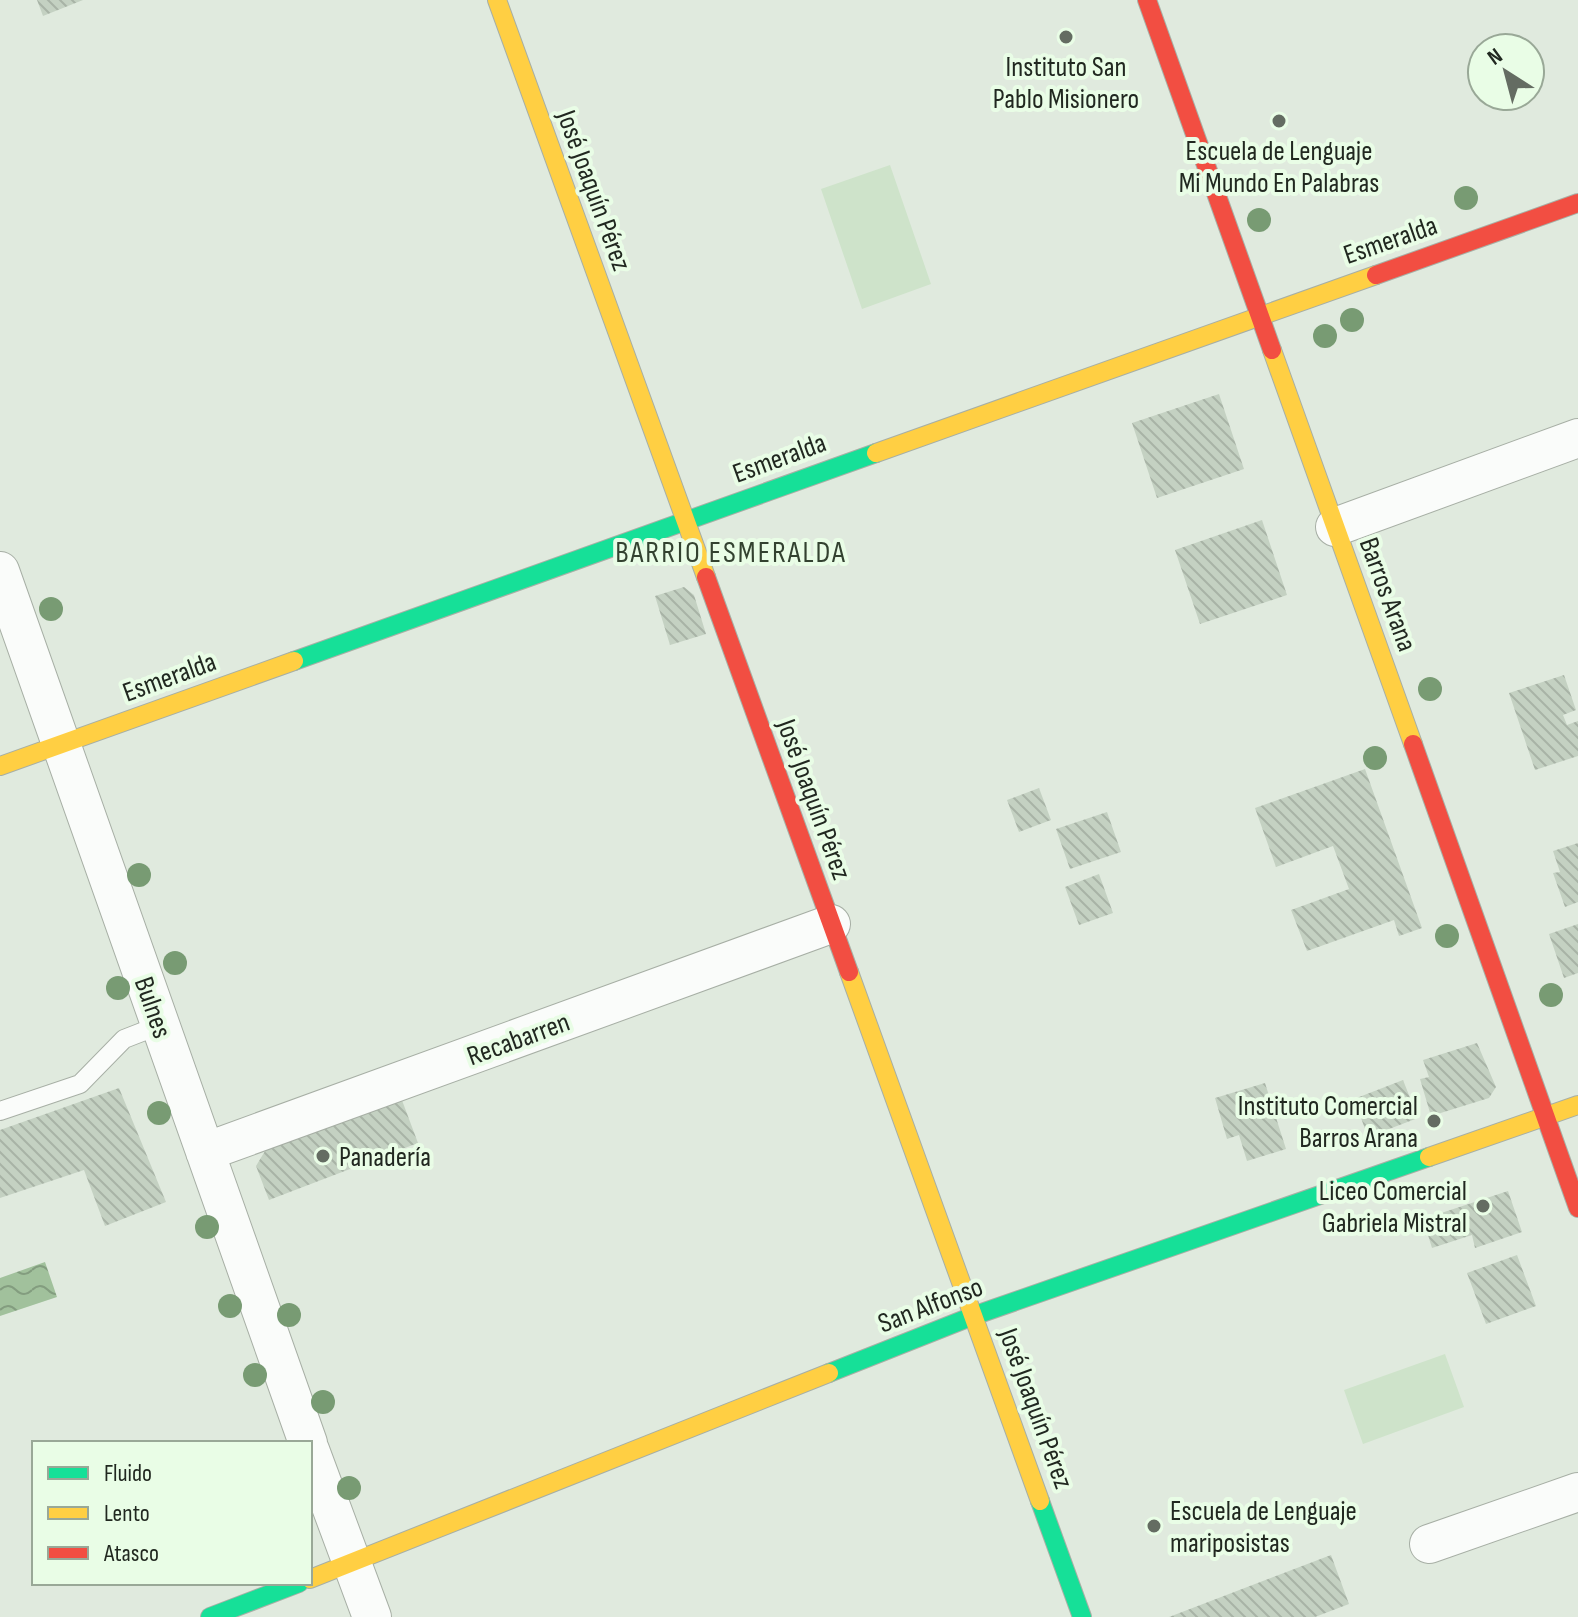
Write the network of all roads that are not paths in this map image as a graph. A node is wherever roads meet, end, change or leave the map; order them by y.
1 (497, 0) edge
2 (1147, 0) edge
3 (1578, 203) edge
4 (1260, 314) junction
5 (1578, 438) edge
6 (684, 521) junction
7 (1335, 527) junction
8 (0, 571) edge
9 (61, 744) junction
10 (0, 766) edge
11 (831, 924) junction
12 (160, 1025) junction
13 (1578, 1105) edge
14 (0, 1111) edge
15 (1546, 1116) junction
16 (205, 1152) junction
17 (1578, 1208) edge
18 (973, 1316) junction
19 (307, 1441) edge
20 (312, 1456) edge
21 (1578, 1492) edge
22 (1429, 1544) dead end
23 (350, 1563) junction
24 (312, 1578) edge
25 (294, 1585) edge
26 (210, 1617) edge
27 (372, 1617) edge
28 (1082, 1617) edge

1 - 6 street, José Joaquín Pérez
2 - 4 street, Barros Arana
3 - 4 street, Esmeralda
4 - 6 street, Esmeralda
4 - 7 street, Barros Arana
5 - 7 street
6 - 9 street, Esmeralda
6 - 11 street, José Joaquín Pérez
7 - 15 street, Barros Arana
8 - 9 street, Bulnes
9 - 10 street, Esmeralda
9 - 12 street, Bulnes
11 - 16 street, Recabarren
11 - 18 street, José Joaquín Pérez
12 - 14 lane
12 - 16 street, Bulnes
13 - 15 street, San Alfonso
15 - 17 street, Barros Arana
15 - 18 street, San Alfonso
16 - 19 street, Bulnes
18 - 23 street, San Alfonso
18 - 28 street, José Joaquín Pérez
20 - 23 street
21 - 22 street
23 - 24 street, San Alfonso
23 - 27 street
25 - 26 street

